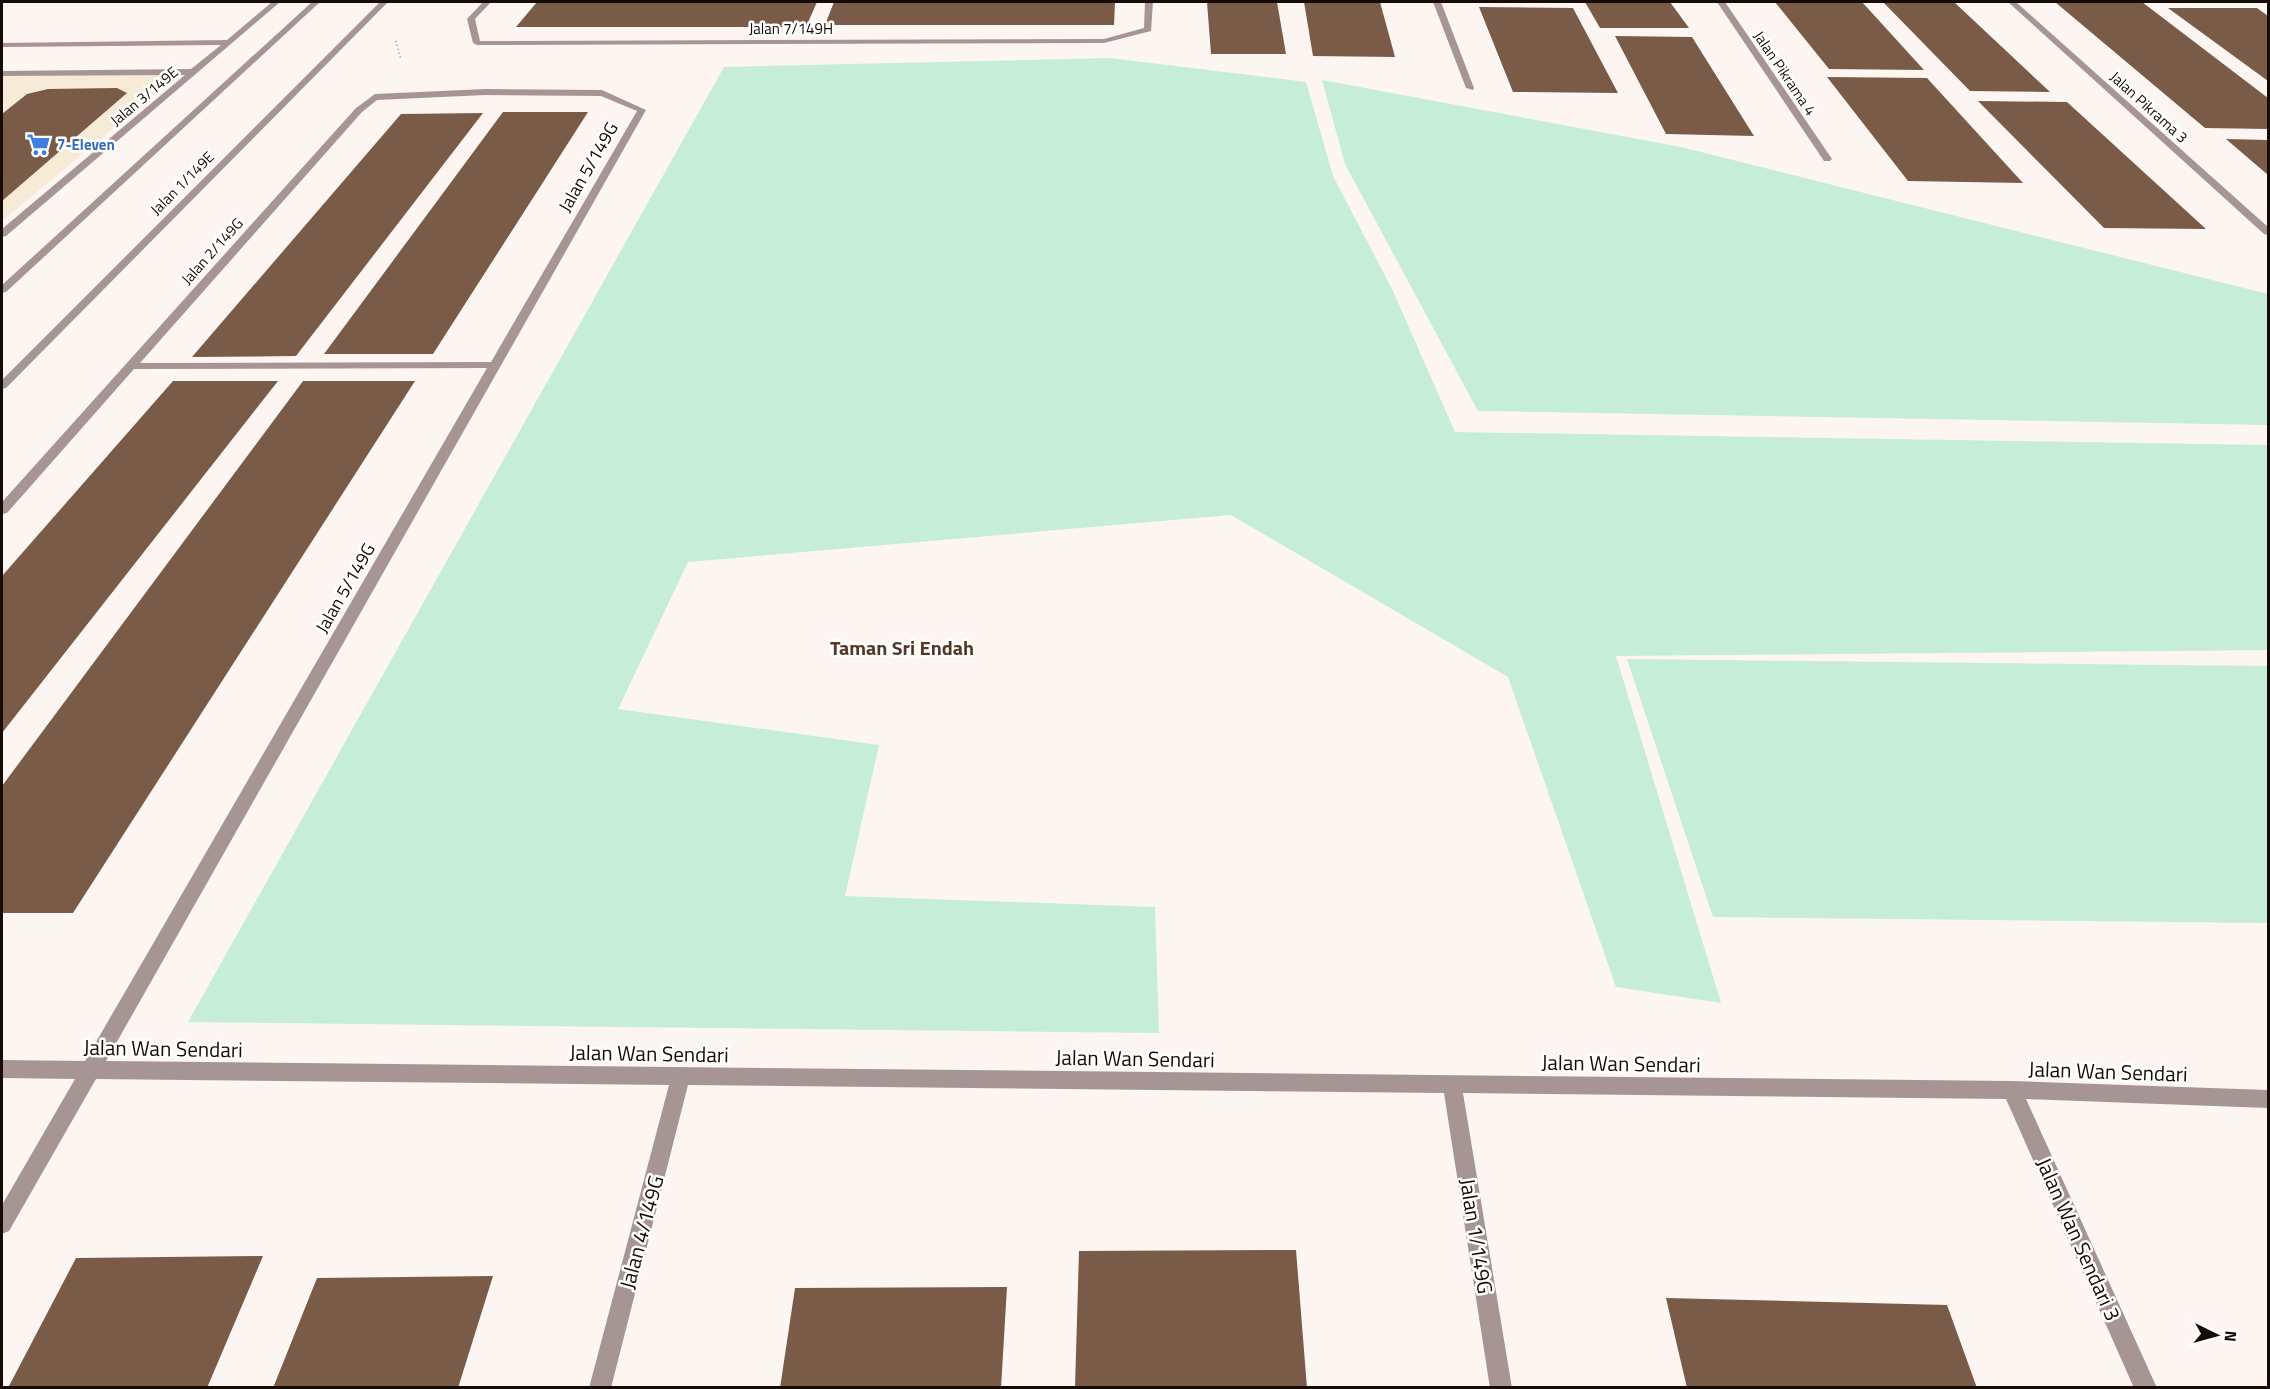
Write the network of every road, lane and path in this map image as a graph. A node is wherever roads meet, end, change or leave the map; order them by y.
1 (276, 2) edge
2 (316, 2) edge
3 (384, 2) edge
4 (487, 2) edge
5 (1149, 2) edge
6 (1437, 2) edge
7 (1721, 2) edge
8 (2012, 2) edge
9 (229, 42) junction
10 (2, 45) edge
11 (193, 72) junction
12 (2, 73) edge
13 (1470, 88) dead end
14 (485, 92) joint
15 (1827, 159) dead end
16 (2268, 232) edge
17 (2, 234) edge
18 (2, 291) edge
19 (495, 365) junction
20 (130, 366) junction
21 (2, 386) edge
22 (2, 510) edge
23 (2, 1069) edge
24 (91, 1070) junction
25 (681, 1076) junction
26 (1452, 1084) junction
27 (2012, 1090) junction
28 (2268, 1099) edge
29 (2, 1224) edge
30 (600, 1388) edge
31 (1501, 1388) edge
32 (2146, 1388) edge

1 - 9 street, Jalan 3/149E
2 - 18 street
3 - 21 street, Jalan 1/149E
4 - 5 street, Jalan 7/149H
6 - 13 street
7 - 15 street, Jalan Pikrama 4
8 - 16 street, Jalan Pikrama 3
9 - 10 street
9 - 11 street, Jalan 3/149E
11 - 12 street
11 - 17 street, Jalan 3/149E
14 - 19 street, Jalan 5/149G
14 - 20 street, Jalan 2/149G
19 - 20 street
19 - 24 street, Jalan 5/149G
20 - 22 street, Jalan 2/149G
23 - 24 street, Jalan Wan Sendari
24 - 25 street, Jalan Wan Sendari
24 - 29 street, Jalan 5/149G
25 - 26 street, Jalan Wan Sendari
25 - 30 street, Jalan 4/149G
26 - 27 street, Jalan Wan Sendari
26 - 31 street, Jalan 1/149G
27 - 28 street, Jalan Wan Sendari
27 - 32 street, Jalan Wan Sendari 3

